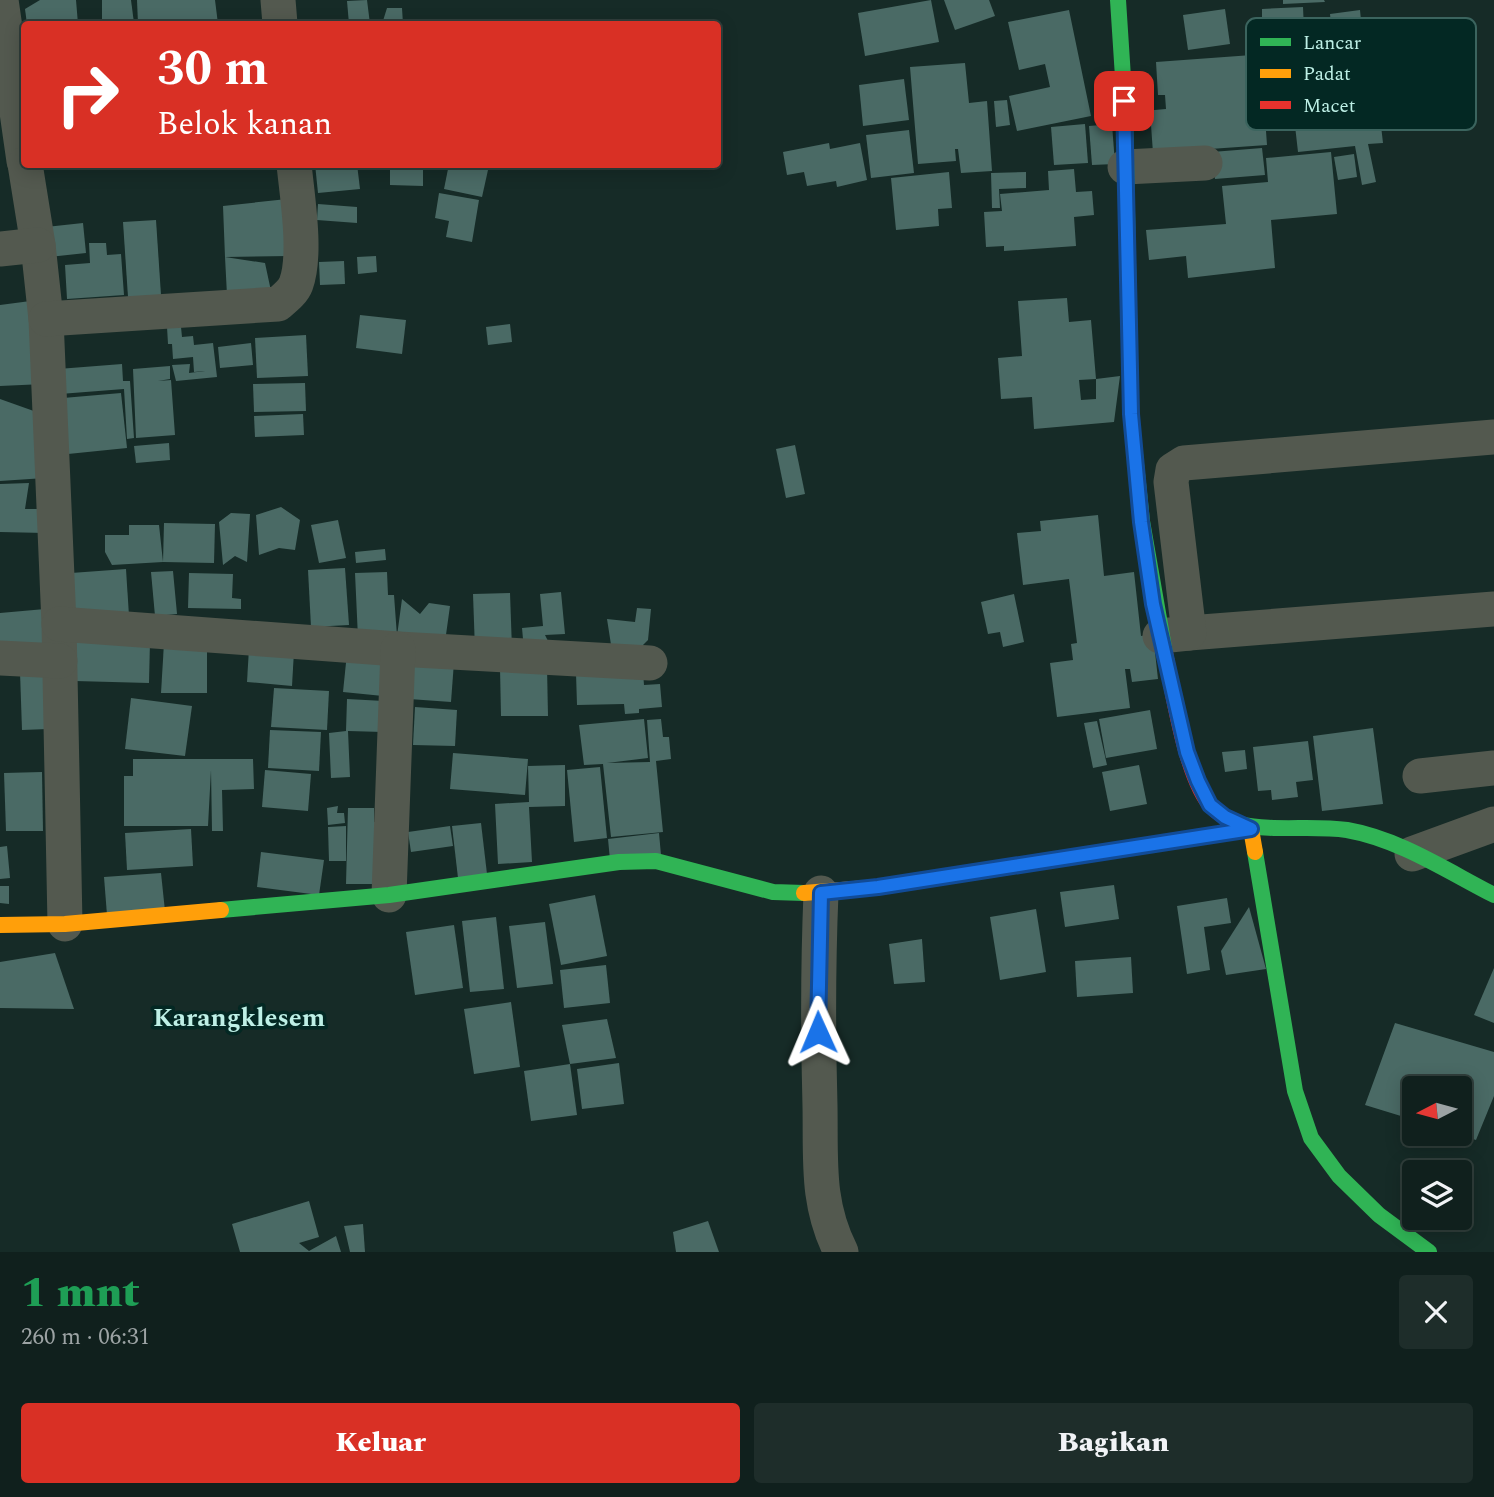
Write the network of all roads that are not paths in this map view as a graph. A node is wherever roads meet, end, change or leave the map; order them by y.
1 (1, 0) edge
2 (278, 0) edge
3 (1118, 0) edge
4 (280, 21) edge
5 (21, 136) edge
6 (1205, 163) dead end
7 (1125, 167) junction
8 (26, 168) edge
9 (293, 168) edge
10 (38, 245) junction
11 (0, 248) edge
12 (46, 319) junction
13 (1494, 437) edge
14 (1494, 609) edge
15 (59, 624) junction
16 (1175, 634) junction
17 (398, 649) junction
18 (0, 658) edge
19 (60, 661) junction
20 (650, 663) dead end
21 (1494, 768) edge
22 (1420, 776) dead end
23 (1494, 824) edge
24 (1251, 829) junction
25 (1412, 854) junction
26 (821, 893) junction
27 (389, 895) junction
28 (1494, 895) edge
29 (65, 924) junction
30 (0, 925) edge
31 (841, 1252) edge
32 (1429, 1252) edge

1 - 5 street
2 - 4 street
3 - 7 street
6 - 7 street
7 - 16 street
8 - 10 street
9 - 12 street
10 - 11 street
10 - 12 street
12 - 15 street
13 - 16 street
14 - 16 street
15 - 17 street
15 - 19 street
16 - 24 street
17 - 20 street
17 - 27 street
18 - 19 street
19 - 29 street
21 - 22 street
23 - 25 street
24 - 25 street
24 - 26 street
24 - 32 street
25 - 28 street
26 - 27 street
26 - 31 street
27 - 29 street
29 - 30 street

